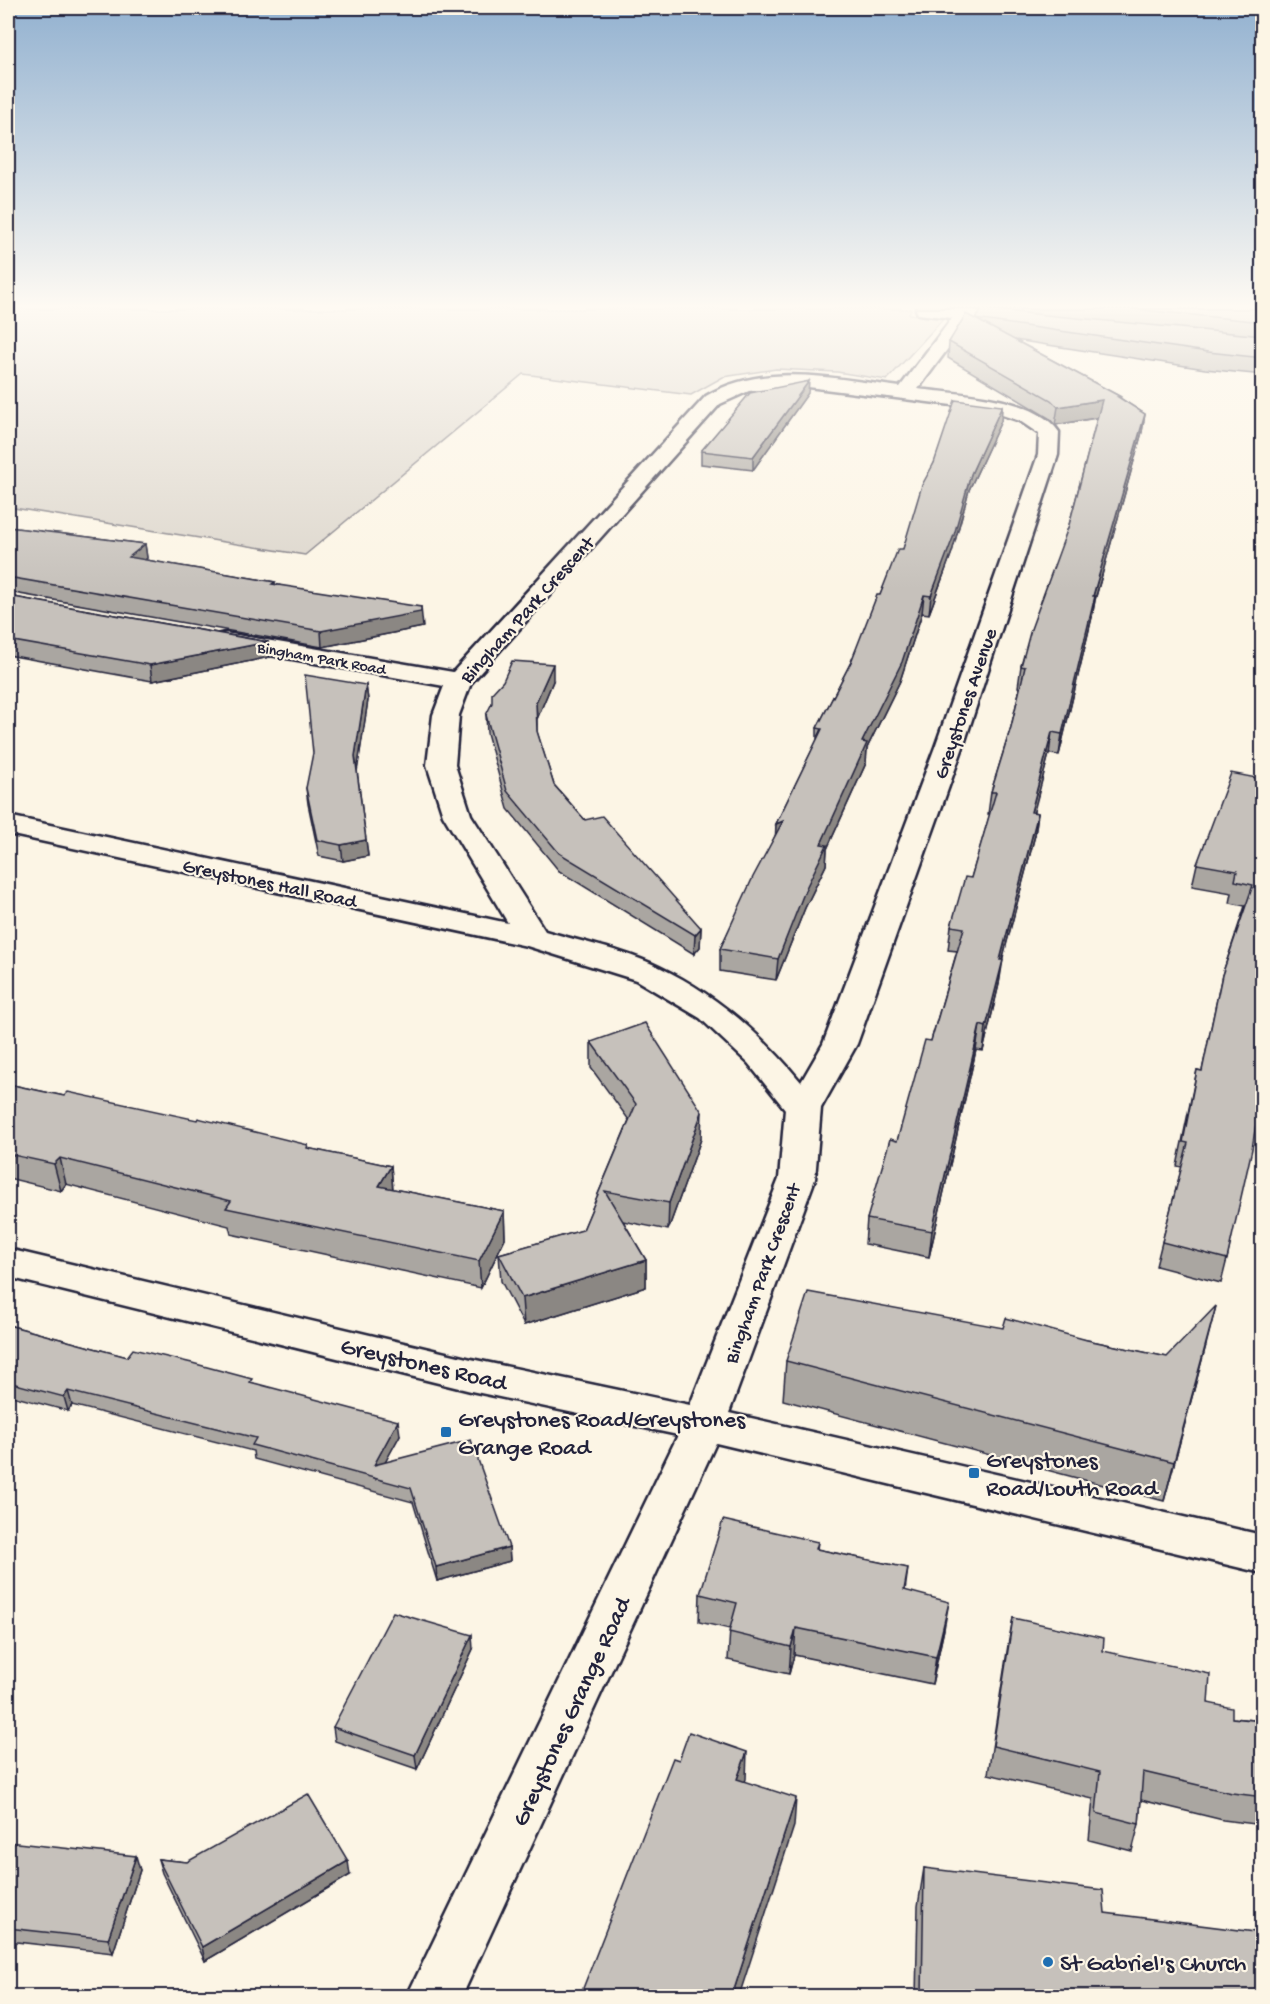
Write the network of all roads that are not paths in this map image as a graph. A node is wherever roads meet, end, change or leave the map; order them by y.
1 (710, 403) edge
2 (980, 403) edge
3 (204, 636) edge
4 (459, 681) junction
5 (8, 825) edge
6 (533, 938) junction
7 (803, 1108) junction
8 (8, 1263) edge
9 (704, 1424) junction
10 (1263, 1554) edge
11 (434, 1996) edge

1 - 4 street, Bingham Park Crescent
2 - 7 street, Greystones Avenue
3 - 4 street, Bingham Park Road
4 - 6 street, Bingham Park Crescent
5 - 6 street, Greystones Hall Road
6 - 7 street
7 - 9 street, Bingham Park Crescent
8 - 9 street, Greystones Road
9 - 10 street, Greystones Road
9 - 11 street, Greystones Grange Road

